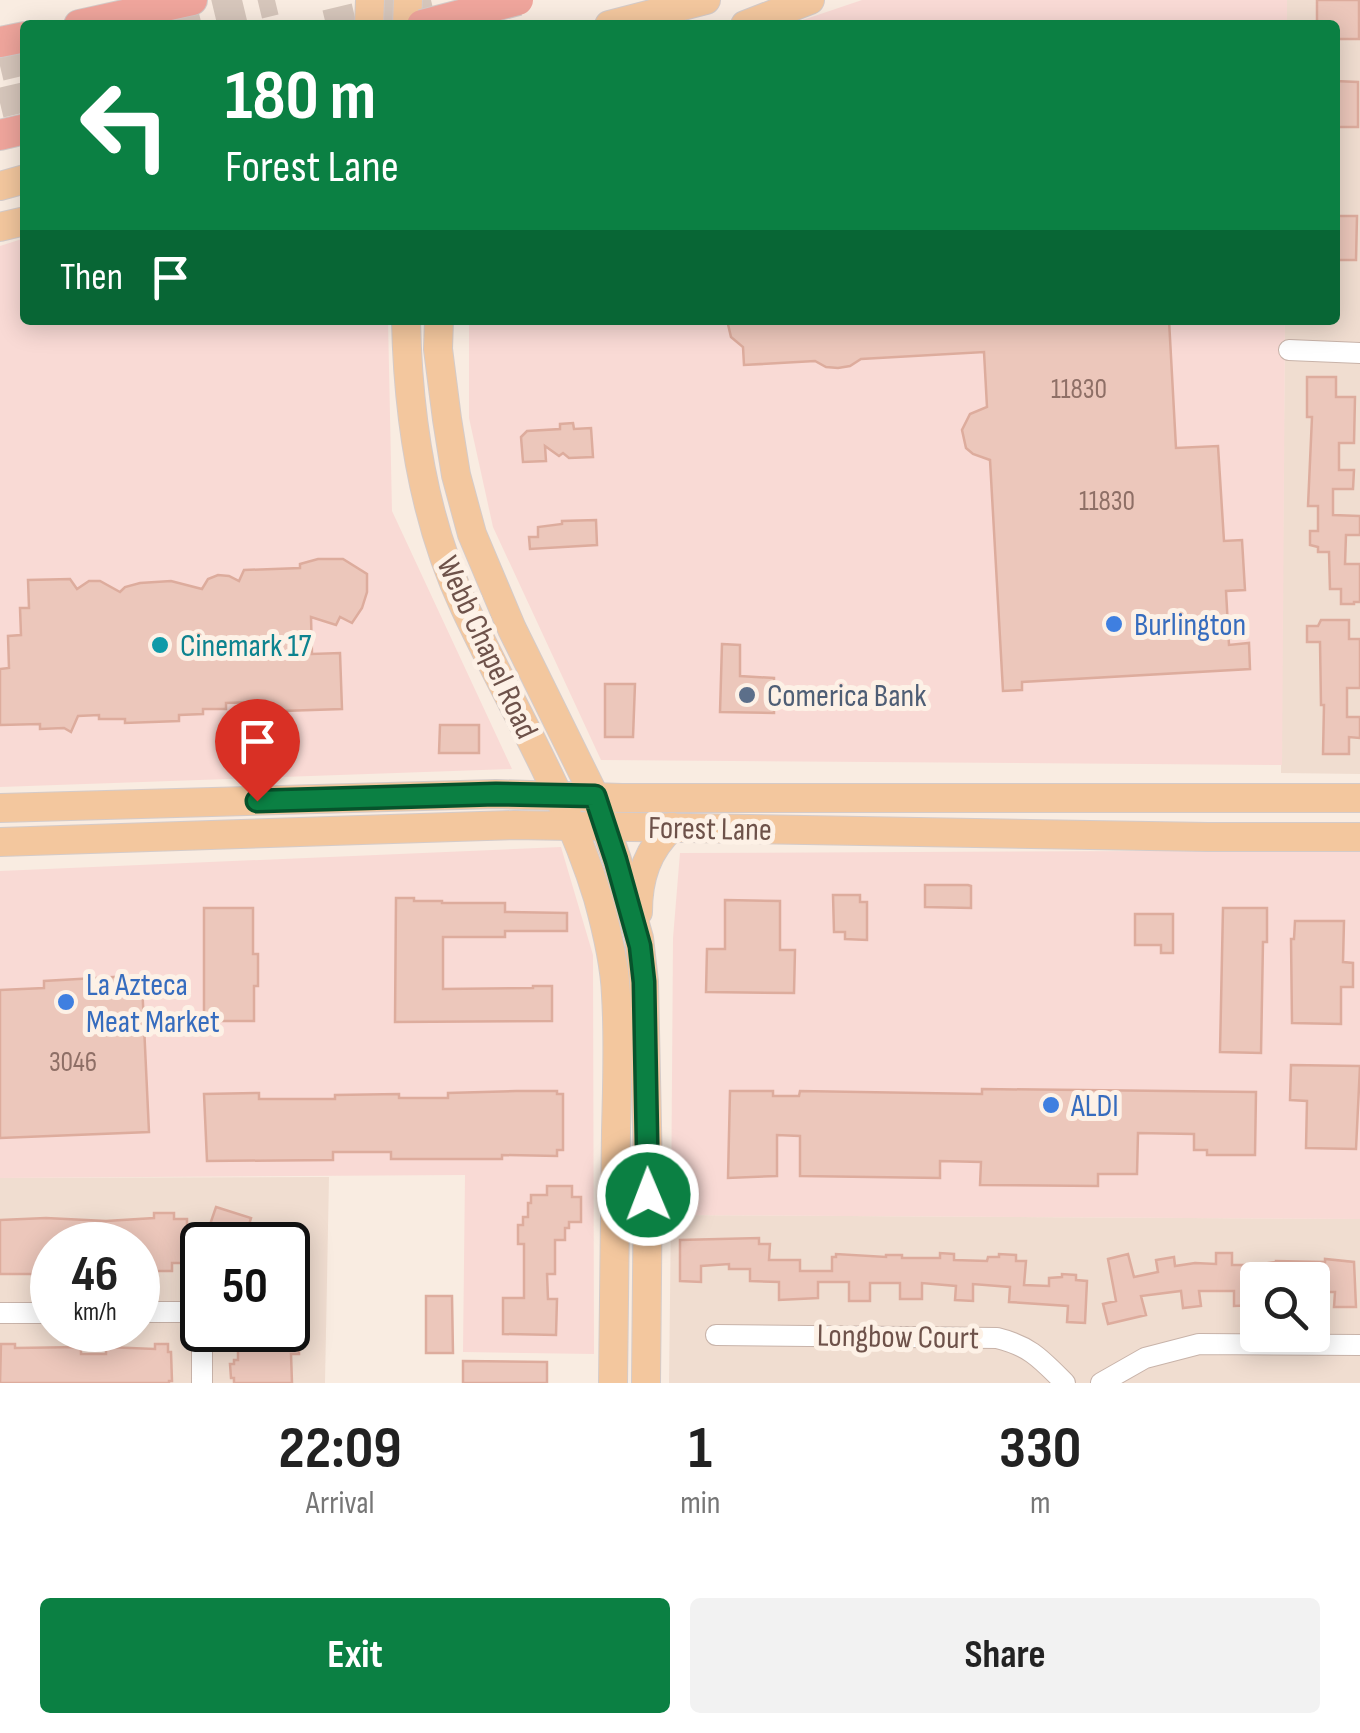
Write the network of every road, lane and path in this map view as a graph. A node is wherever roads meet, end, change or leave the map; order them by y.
1 (192, 0) edge
2 (518, 0) edge
3 (705, 0) edge
4 (810, 0) edge
5 (102, 20) edge
6 (441, 20) edge
7 (628, 20) edge
8 (758, 20) edge
9 (406, 325) edge
10 (438, 325) edge
11 (1289, 350) dead end
12 (1360, 353) edge
13 (446, 408) junction
14 (412, 416) junction
15 (558, 795) junction
16 (595, 796) junction
17 (994, 797) junction
18 (806, 798) junction
19 (1210, 798) junction
20 (1360, 798) edge
21 (176, 803) junction
22 (0, 808) edge
23 (572, 826) junction
24 (605, 826) junction
25 (672, 827) junction
26 (806, 829) junction
27 (992, 833) junction
28 (177, 837) junction
29 (1208, 837) junction
30 (1360, 837) edge
31 (0, 842) edge
32 (638, 938) junction
33 (646, 1062) junction
34 (617, 1065) junction
35 (30, 1312) edge
36 (160, 1312) edge
37 (0, 1313) edge
38 (716, 1335) dead end
39 (1360, 1345) edge
40 (202, 1383) edge
41 (613, 1383) edge
42 (646, 1383) edge
43 (1064, 1383) edge
44 (1101, 1383) edge

1 - 5 highway
2 - 6 highway, bridge
3 - 7 main road
4 - 8 main road
9 - 14 main road, Webb Chapel Road
10 - 13 main road, Webb Chapel Road
11 - 12 street
13 - 14 main road
13 - 16 main road, Webb Chapel Road
14 - 15 main road, Webb Chapel Road
15 - 16 main road, Forest Lane
15 - 21 main road, Forest Lane
15 - 23 main road, Webb Chapel Road
16 - 18 main road, Forest Lane
16 - 24 main road, Webb Chapel Road
17 - 18 main road, Forest Lane
17 - 19 main road, Forest Lane
17 - 27 main road
18 - 26 main road
19 - 20 main road, Forest Lane
19 - 29 main road
21 - 22 main road, Forest Lane
21 - 28 main road
23 - 24 main road, Forest Lane
23 - 28 main road, Forest Lane
23 - 34 main road, Webb Chapel Road
24 - 25 main road, Forest Lane
24 - 32 main road, Webb Chapel Road
25 - 26 main road, Forest Lane
25 - 32 main road
26 - 27 main road, Forest Lane
27 - 29 main road, Forest Lane
28 - 31 main road, Forest Lane
29 - 30 main road, Forest Lane
32 - 33 main road, Webb Chapel Road
33 - 34 main road
33 - 42 main road, Webb Chapel Road
34 - 41 main road, Webb Chapel Road
35 - 37 street
36 - 40 street
38 - 43 street, Longbow Court
39 - 44 street

